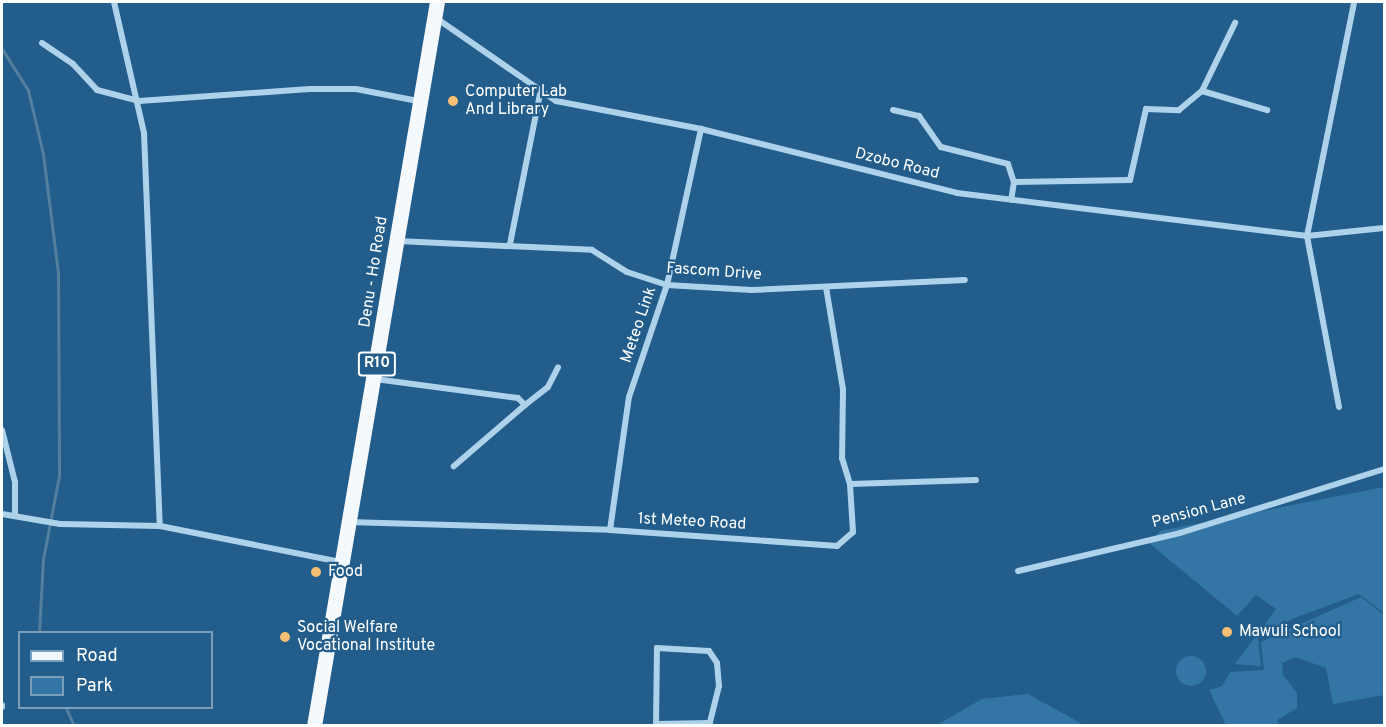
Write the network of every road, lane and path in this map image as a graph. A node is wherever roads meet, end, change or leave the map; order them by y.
1 (114, 2) edge
2 (1354, 2) edge
3 (436, 9) edge
4 (1235, 23) dead end
5 (42, 43) dead end
6 (1202, 91) junction
7 (540, 94) junction
8 (139, 100) junction
9 (420, 101) junction
10 (893, 110) dead end
11 (1267, 110) dead end
12 (701, 129) junction
13 (1014, 182) junction
14 (1011, 200) junction
15 (1384, 228) edge
16 (1307, 236) junction
17 (397, 241) junction
18 (510, 244) junction
19 (965, 280) dead end
20 (667, 285) junction
21 (826, 287) junction
22 (558, 367) dead end
23 (374, 379) junction
24 (525, 405) junction
25 (1339, 407) dead end
26 (2, 430) edge
27 (454, 466) dead end
28 (1384, 469) edge
29 (976, 480) dead end
30 (850, 484) junction
31 (15, 513) junction
32 (2, 514) edge
33 (348, 522) junction
34 (160, 526) junction
35 (610, 531) junction
36 (340, 562) junction
37 (1018, 571) dead end
38 (656, 725) edge
39 (314, 726) edge

1 - 8 street
2 - 16 street
3 - 7 street, Dzobo Road
3 - 9 main road, Denu - Ho Road / R10
4 - 6 street
5 - 8 street
6 - 11 street
6 - 13 street
7 - 12 street, Dzobo Road
7 - 18 street
8 - 9 street
8 - 34 street
9 - 17 main road, Denu - Ho Road / R10
10 - 13 street
12 - 14 street, Dzobo Road
12 - 20 street, Meteo Link
13 - 14 street
14 - 16 street, Dzobo Road
15 - 16 street, Dzobo Road
16 - 25 street
17 - 18 street, Fascom Drive
17 - 23 main road, Denu - Ho Road / R10
18 - 20 street, Fascom Drive
19 - 21 street, Fascom Drive
20 - 21 street, Fascom Drive
20 - 35 street, Meteo Link
21 - 30 street
22 - 24 street
23 - 24 street
23 - 33 main road, Denu - Ho Road / R10
24 - 27 street
26 - 31 street
28 - 37 street, Pension Lane
29 - 30 street
30 - 35 street, 1st Meteo Road
31 - 32 street
31 - 34 street
33 - 35 street, 1st Meteo Road
33 - 36 main road, Denu - Ho Road / R10
34 - 36 street
36 - 39 main road, Denu - Ho Road / R10
38 - 38 street

